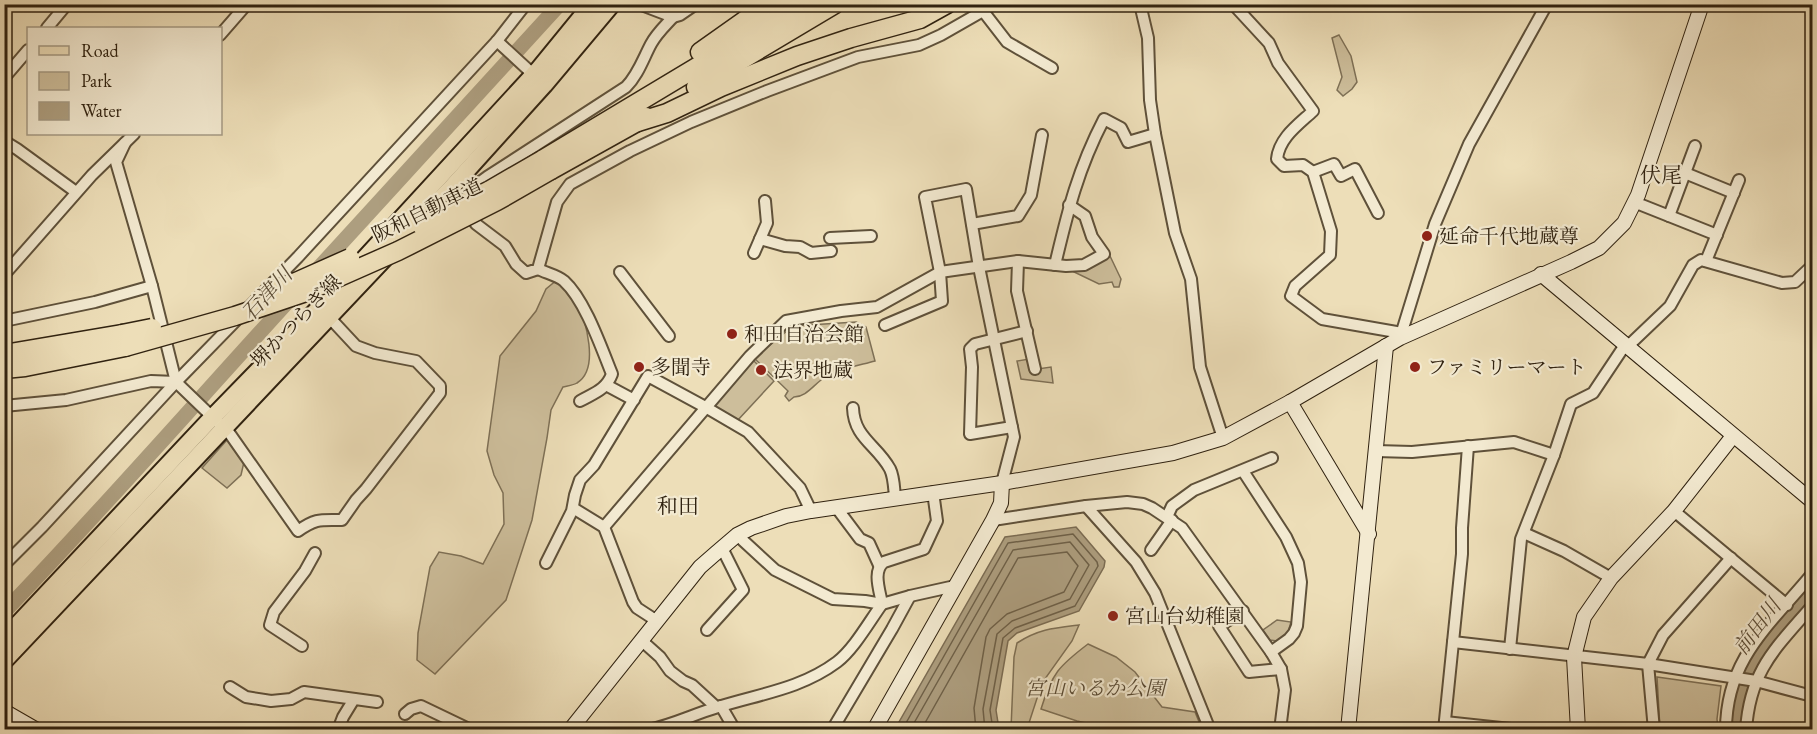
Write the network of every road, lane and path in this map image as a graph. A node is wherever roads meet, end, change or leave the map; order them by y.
1 (67, 4) edge
2 (247, 4) edge
3 (526, 4) edge
4 (592, 4) edge
5 (612, 4) edge
6 (639, 4) edge
7 (696, 4) edge
8 (768, 4) edge
9 (802, 4) edge
10 (835, 4) edge
11 (946, 4) edge
12 (1140, 4) edge
13 (1233, 4) edge
14 (1547, 4) edge
15 (1702, 4) edge
16 (986, 8) edge
17 (673, 17) junction
18 (48, 27) edge
19 (222, 33) edge
20 (498, 42) junction
21 (27, 51) edge
22 (1052, 68) dead end
23 (535, 75) junction
24 (4, 78) edge
25 (638, 122) junction
26 (1155, 134) junction
27 (133, 135) edge
28 (1042, 135) dead end
29 (5, 143) edge
30 (125, 143) junction
31 (1695, 146) dead end
32 (546, 165) junction
33 (1313, 172) junction
34 (1685, 173) junction
35 (1739, 180) dead end
36 (76, 192) junction
37 (1734, 192) junction
38 (455, 193) junction
39 (765, 201) dead end
40 (1634, 202) junction
41 (1069, 205) junction
42 (1378, 213) dead end
43 (1668, 216) junction
44 (972, 224) junction
45 (1717, 235) junction
46 (871, 236) dead end
47 (830, 238) dead end
48 (760, 239) junction
49 (831, 251) dead end
50 (754, 253) dead end
51 (1018, 261) junction
52 (1706, 261) junction
53 (1055, 265) junction
54 (1812, 266) edge
55 (979, 267) junction
56 (538, 269) junction
57 (620, 272) dead end
58 (940, 272) junction
59 (1540, 274) junction
60 (4, 275) edge
61 (152, 286) junction
62 (329, 317) junction
63 (4, 321) edge
64 (885, 325) dead end
65 (1027, 331) junction
66 (1401, 335) junction
67 (669, 336) dead end
68 (995, 339) junction
69 (123, 341) junction
70 (1386, 346) junction
71 (1626, 346) junction
72 (4, 354) edge
73 (4, 369) edge
74 (1035, 369) dead end
75 (176, 382) junction
76 (606, 385) junction
77 (634, 400) junction
78 (580, 401) dead end
79 (1290, 402) junction
80 (4, 406) edge
81 (707, 408) junction
82 (853, 408) dead end
83 (214, 418) junction
84 (1012, 427) junction
85 (1733, 435) junction
86 (1223, 438) junction
87 (1468, 446) junction
88 (1376, 451) junction
89 (1554, 455) junction
90 (1272, 458) dead end
91 (1243, 471) junction
92 (1002, 483) junction
93 (933, 492) junction
94 (895, 497) junction
95 (1812, 501) edge
96 (1086, 506) junction
97 (836, 507) junction
98 (573, 508) junction
99 (811, 511) junction
100 (1674, 511) junction
101 (1169, 518) junction
102 (993, 520) junction
103 (603, 527) junction
104 (1524, 533) junction
105 (1369, 534) junction
106 (737, 535) junction
107 (722, 548) junction
108 (1150, 550) dead end
109 (315, 553) dead end
110 (1731, 558) junction
111 (546, 563) dead end
112 (4, 565) edge
113 (879, 565) junction
114 (1812, 574) edge
115 (1611, 578) junction
116 (955, 586) junction
117 (910, 596) junction
118 (882, 604) junction
119 (1787, 605) junction
120 (1812, 606) edge
121 (1243, 611) junction
122 (657, 621) junction
123 (707, 630) dead end
124 (4, 639) edge
125 (641, 640) junction
126 (1453, 642) junction
127 (302, 646) dead end
128 (1510, 649) junction
129 (1271, 652) junction
130 (1574, 657) junction
131 (4, 661) edge
132 (1648, 664) junction
133 (1281, 669) junction
134 (1735, 678) junction
135 (1756, 681) junction
136 (230, 687) dead end
137 (1812, 696) edge
138 (354, 699) junction
139 (377, 702) dead end
140 (718, 707) junction
141 (4, 711) edge
142 (405, 714) dead end
143 (1444, 725) edge
144 (38, 729) edge
145 (338, 729) edge
146 (471, 729) edge
147 (570, 729) edge
148 (648, 729) edge
149 (735, 729) edge
150 (832, 729) edge
151 (874, 729) edge
152 (1210, 729) edge
153 (1280, 729) edge
154 (1348, 729) edge
155 (1520, 729) edge
156 (1578, 729) edge
157 (1653, 729) edge
158 (1726, 729) edge
159 (1746, 729) edge

1 - 18 street
2 - 19 street
3 - 20 street
4 - 23 main road, 堺かつらぎ線
5 - 23 main road, 堺かつらぎ線
6 - 17 street
7 - 17 street
8 - 32 highway
9 - 32 highway, 阪和自動車道
10 - 25 highway, 阪和自動車道
11 - 25 highway
12 - 26 street
13 - 33 street
14 - 66 street
15 - 40 street
16 - 22 street
16 - 56 street
17 - 38 street
20 - 23 street
20 - 75 street
21 - 24 street
23 - 38 main road, 堺かつらぎ線
23 - 83 main road, 堺かつらぎ線
25 - 32 highway, 阪和自動車道
26 - 41 street
26 - 86 street
27 - 30 street
28 - 44 street
29 - 36 street
30 - 36 street
30 - 61 street
31 - 34 street
32 - 69 highway, 阪和自動車道, bridge
33 - 42 street
33 - 66 street
34 - 37 street
34 - 43 street
35 - 37 street
36 - 60 street
37 - 45 street
38 - 56 street
38 - 62 main road, 堺かつらぎ線
39 - 48 street
40 - 43 street
40 - 59 street
41 - 53 street
41 - 53 street
43 - 45 street
44 - 55 street
44 - 58 street
45 - 52 street
46 - 47 street
48 - 49 street
48 - 50 street
51 - 53 street
51 - 55 street
51 - 65 street
52 - 54 street
52 - 71 street
55 - 58 street
55 - 68 street
56 - 76 street
57 - 67 street
58 - 64 street
58 - 81 street
59 - 66 street
59 - 71 street
61 - 63 street
61 - 75 street
62 - 83 main road, 堺かつらぎ線
62 - 83 street
65 - 68 street
65 - 74 street
66 - 70 street
68 - 84 street
68 - 84 street
69 - 72 highway, 阪和自動車道
69 - 73 highway, 阪和自動車道
70 - 79 street
70 - 88 street
71 - 85 street
71 - 89 street
75 - 80 street
75 - 83 street
75 - 112 street
76 - 77 street
76 - 78 street
77 - 81 street
77 - 98 street
79 - 86 street
79 - 105 street
81 - 99 street
81 - 103 street
82 - 94 street
83 - 124 main road, 堺かつらぎ線
83 - 131 main road, 堺かつらぎ線
84 - 92 street
85 - 95 street
85 - 100 street
86 - 92 street
87 - 88 street
87 - 89 street
87 - 126 street
88 - 105 street
89 - 104 street
90 - 91 street
91 - 101 street
91 - 129 street
92 - 93 street
92 - 102 street
93 - 94 street
93 - 113 street
94 - 97 street
96 - 101 street
96 - 102 street
96 - 152 street
97 - 99 street
97 - 113 street
98 - 103 street
98 - 111 street
99 - 106 street
100 - 110 street
100 - 115 street
101 - 108 street
101 - 121 street
102 - 116 street
103 - 122 street
104 - 115 street
104 - 128 street
105 - 154 street
106 - 107 street
106 - 118 street
107 - 122 street
107 - 123 street
109 - 127 street
110 - 119 street
110 - 132 street
113 - 118 street
114 - 119 street
115 - 130 street
116 - 117 street
116 - 151 street
117 - 118 street
117 - 150 street
118 - 140 street
119 - 134 street
120 - 135 street
121 - 129 street
121 - 133 street
122 - 125 street
125 - 140 street
125 - 147 street
126 - 128 street
126 - 143 street
128 - 130 street
129 - 133 street
130 - 132 street
130 - 156 street
132 - 134 street
132 - 157 street
133 - 153 street
134 - 135 street
134 - 158 street
135 - 137 street
135 - 159 street
136 - 138 street
138 - 139 street
138 - 145 street
140 - 148 street
140 - 149 street
141 - 144 street
142 - 146 street
143 - 155 street

